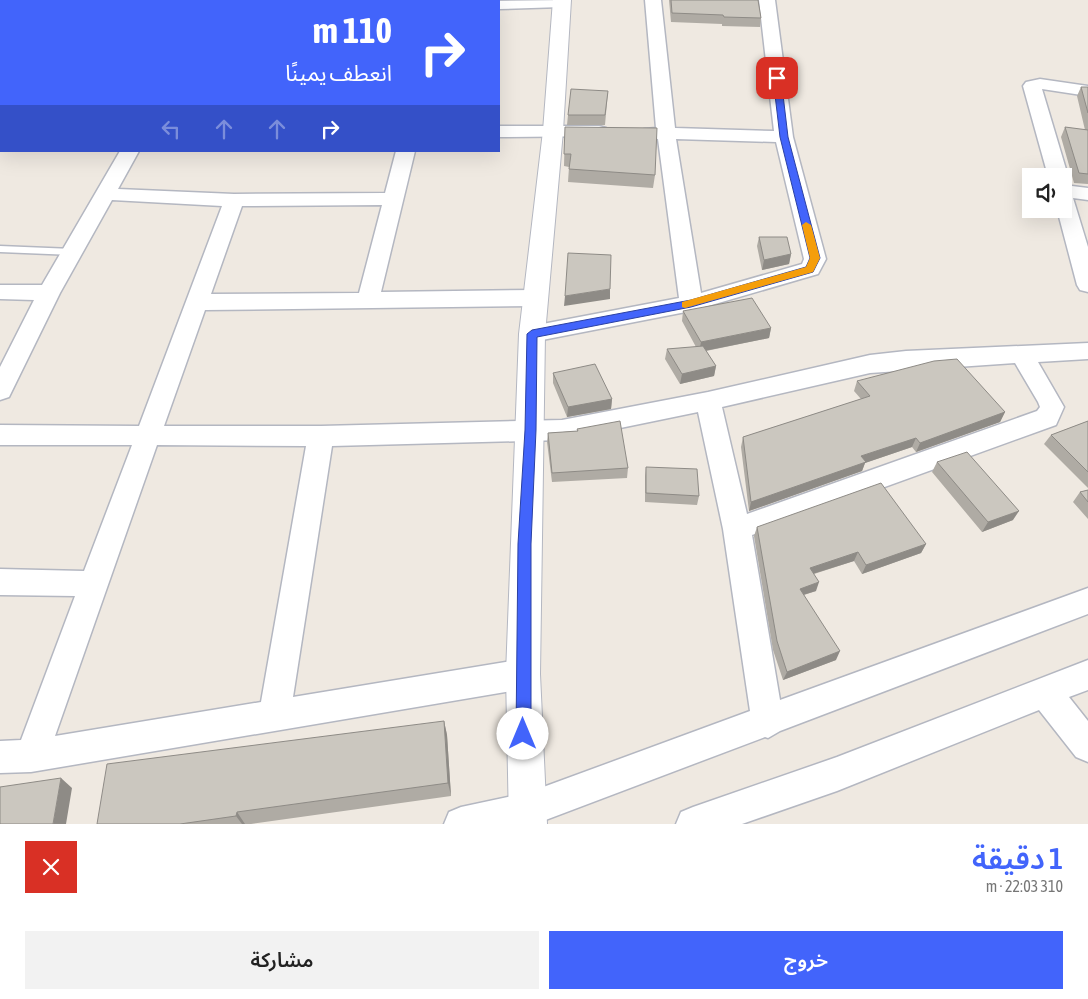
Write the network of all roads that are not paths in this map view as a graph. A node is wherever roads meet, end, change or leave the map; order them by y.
1 (653, 0) edge
2 (767, 0) edge
3 (562, 1) edge
4 (500, 4) edge
5 (1088, 90) edge
6 (500, 132) edge
7 (553, 132) junction
8 (666, 133) junction
9 (784, 137) junction
10 (129, 152) edge
11 (406, 152) edge
12 (1056, 168) edge
13 (1072, 192) edge
14 (106, 194) junction
15 (1088, 194) edge
16 (395, 199) junction
17 (234, 200) junction
18 (1070, 218) edge
19 (0, 249) edge
20 (73, 252) junction
21 (1088, 285) edge
22 (0, 292) edge
23 (49, 293) junction
24 (535, 298) junction
25 (368, 301) junction
26 (198, 302) junction
27 (691, 303) junction
28 (532, 334) junction
29 (1088, 351) edge
30 (1021, 354) junction
31 (0, 391) edge
32 (708, 401) junction
33 (531, 430) junction
34 (0, 435) edge
35 (147, 436) junction
36 (320, 436) junction
37 (737, 528) junction
38 (0, 582) edge
39 (92, 584) junction
40 (1088, 601) edge
41 (523, 674) junction
42 (1088, 675) edge
43 (1045, 693) junction
44 (274, 717) junction
45 (768, 722) junction
46 (1088, 746) edge
47 (31, 756) junction
48 (0, 758) edge
49 (528, 817) edge
50 (461, 824) edge
51 (693, 824) edge

1 - 8 street
2 - 9 street
3 - 4 street
3 - 7 street
5 - 12 street
6 - 7 street
7 - 8 street
7 - 24 street
8 - 9 street
8 - 27 street
9 - 27 street
10 - 14 street
11 - 16 street
13 - 15 street
14 - 17 street
14 - 20 street
16 - 17 street
16 - 25 street
17 - 26 street
18 - 21 street
19 - 20 lane
20 - 23 street
22 - 23 street
23 - 31 street
24 - 25 street
24 - 28 street
25 - 26 street
26 - 35 street
27 - 28 street
28 - 33 street
29 - 30 street
30 - 32 street
30 - 37 street
32 - 33 street
32 - 37 street
33 - 36 street
33 - 41 street
34 - 35 street
35 - 36 street
35 - 39 street
36 - 44 street
37 - 45 street
38 - 39 street
39 - 47 street
40 - 45 street
41 - 44 street
41 - 49 street
42 - 43 street
43 - 46 street
43 - 51 street
44 - 47 street
45 - 49 street
47 - 48 street
49 - 50 street

